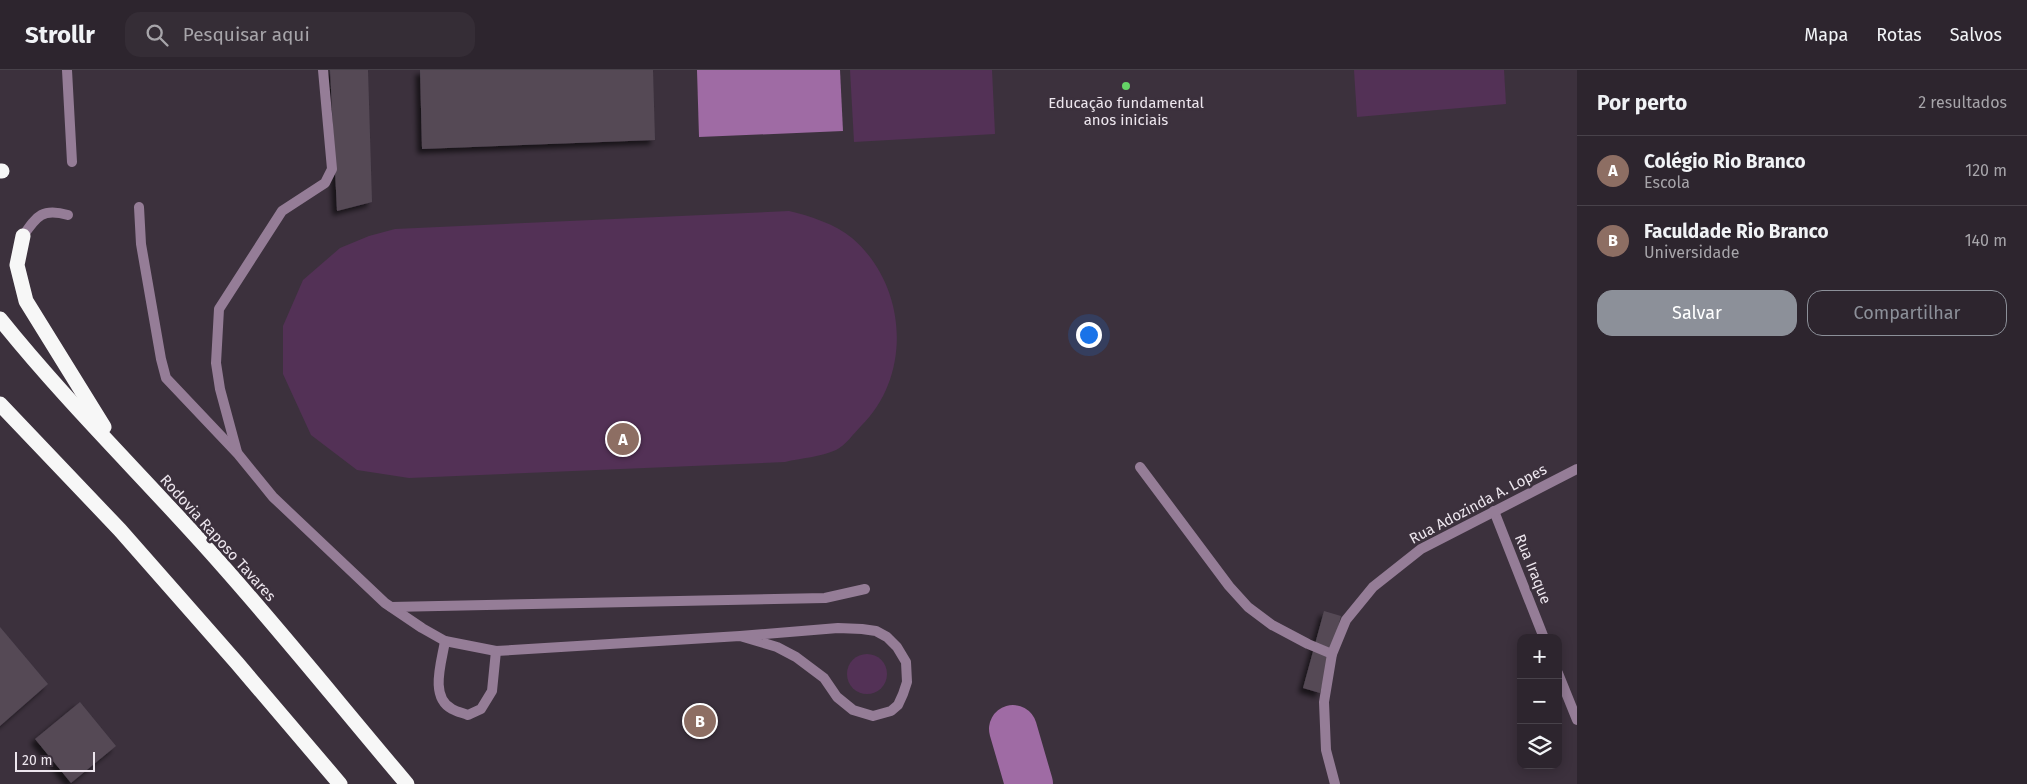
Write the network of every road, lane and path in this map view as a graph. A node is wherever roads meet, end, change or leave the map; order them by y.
1 (67, 70) edge
2 (323, 70) edge
3 (72, 162) dead end
4 (139, 207) dead end
5 (68, 215) dead end
6 (23, 236) joint
7 (0, 319) edge
8 (0, 404) edge
9 (238, 454) junction
10 (124, 461) junction
11 (1140, 467) dead end
12 (1577, 468) edge
13 (1494, 511) junction
14 (865, 589) dead end
15 (391, 607) junction
16 (1542, 634) edge
17 (740, 636) junction
18 (445, 641) junction
19 (496, 650) junction
20 (1332, 654) junction
21 (1560, 679) edge
22 (1577, 720) edge
23 (340, 784) edge
24 (407, 784) edge
25 (1335, 784) edge

1 - 3 street
2 - 9 street
4 - 9 street
5 - 6 street
6 - 10 highway
7 - 10 highway, Rodovia Raposo Tavares
8 - 23 highway
9 - 15 street
10 - 24 highway, Rodovia Raposo Tavares
11 - 20 street
12 - 13 street, Rua Adozinda A. Lopes
13 - 16 street, Rua Iraque
13 - 20 street, Rua Adozinda A. Lopes
14 - 15 street
15 - 18 street
17 - 17 street
17 - 19 street
18 - 19 street
18 - 19 street
20 - 25 street, Rua Adozinda A. Lopes
21 - 22 street

